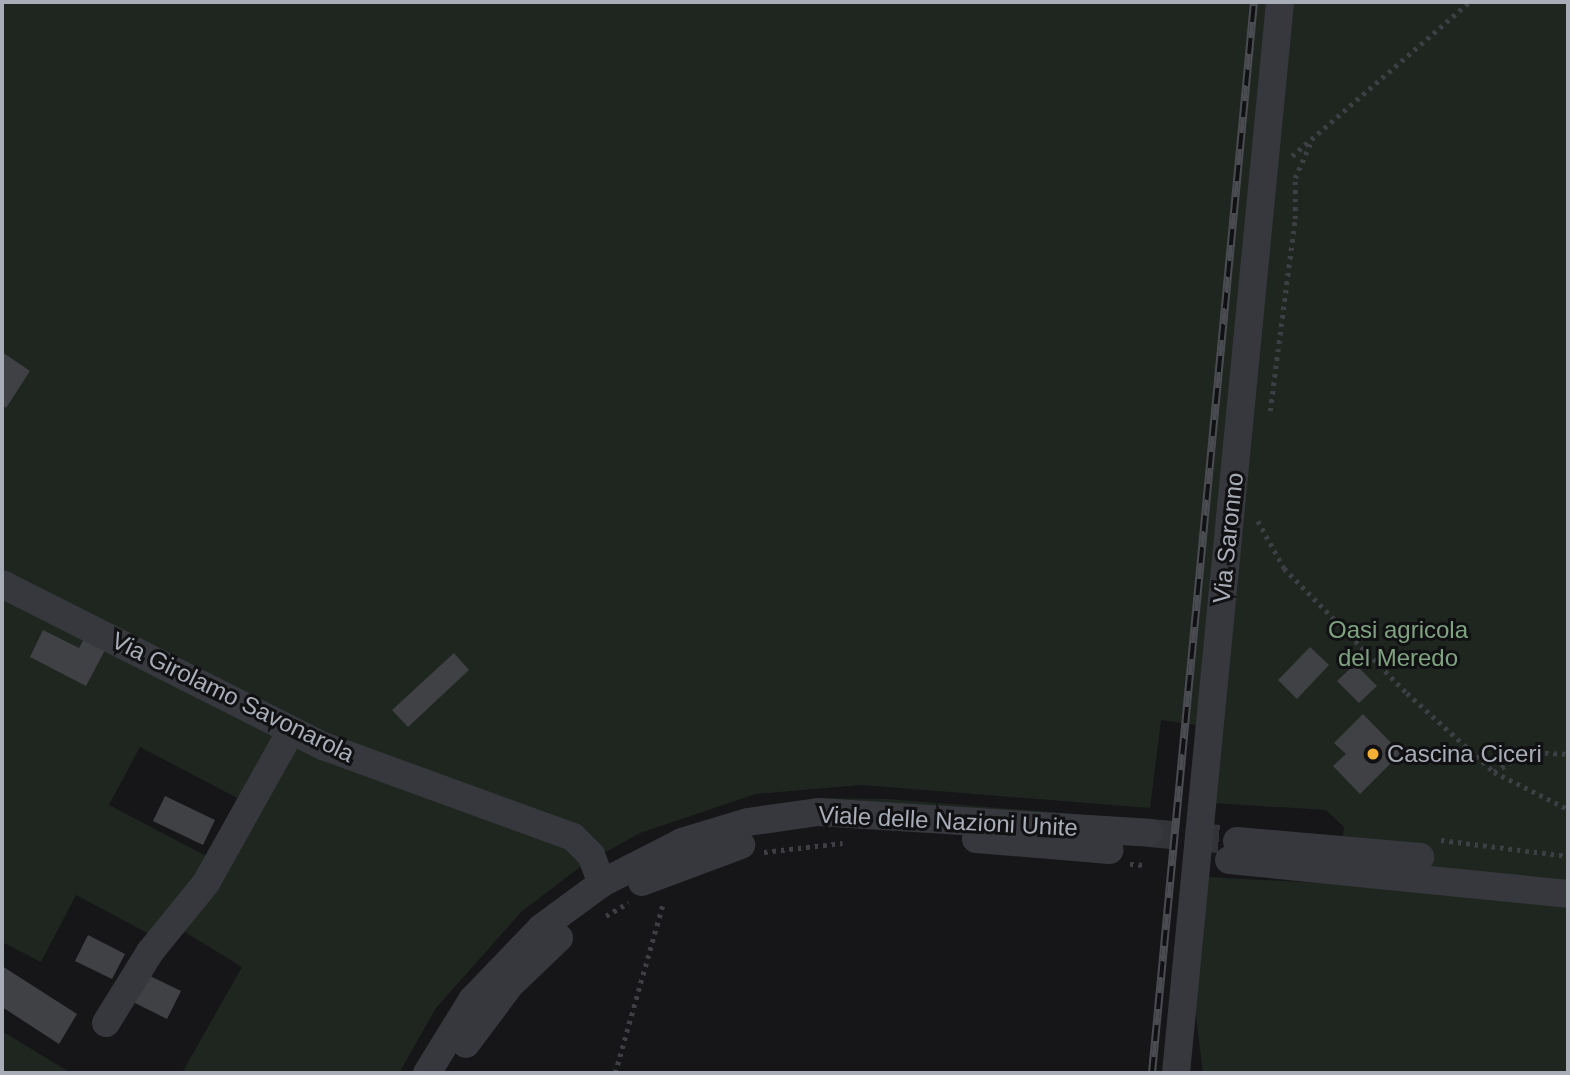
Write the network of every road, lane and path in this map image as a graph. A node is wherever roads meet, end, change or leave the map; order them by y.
1 (1280, 2) edge
2 (1469, 2) edge
3 (1269, 423) dead end
4 (1259, 514) dead end
5 (2, 584) edge
6 (291, 731) junction
7 (1568, 754) edge
8 (1494, 772) junction
9 (1568, 809) edge
10 (855, 842) dead end
11 (1147, 850) junction
12 (752, 855) dead end
13 (1121, 863) dead end
14 (1568, 876) edge
15 (602, 883) junction
16 (1568, 894) edge
17 (641, 895) dead end
18 (669, 897) dead end
19 (594, 924) dead end
20 (106, 1023) dead end
21 (427, 1073) edge
22 (449, 1073) edge
23 (615, 1073) edge
24 (1176, 1073) edge

1 - 24 street, Via Saronno
2 - 3 path
4 - 8 path
5 - 6 street, Via Girolamo Savonarola
6 - 15 street, Via Girolamo Savonarola
6 - 20 street
7 - 8 path
8 - 9 path
10 - 12 path
11 - 13 path
11 - 15 street, Viale delle Nazioni Unite
11 - 22 street, Viale delle Nazioni Unite
14 - 16 street
15 - 21 street, Viale delle Nazioni Unite
17 - 19 path
18 - 23 path

